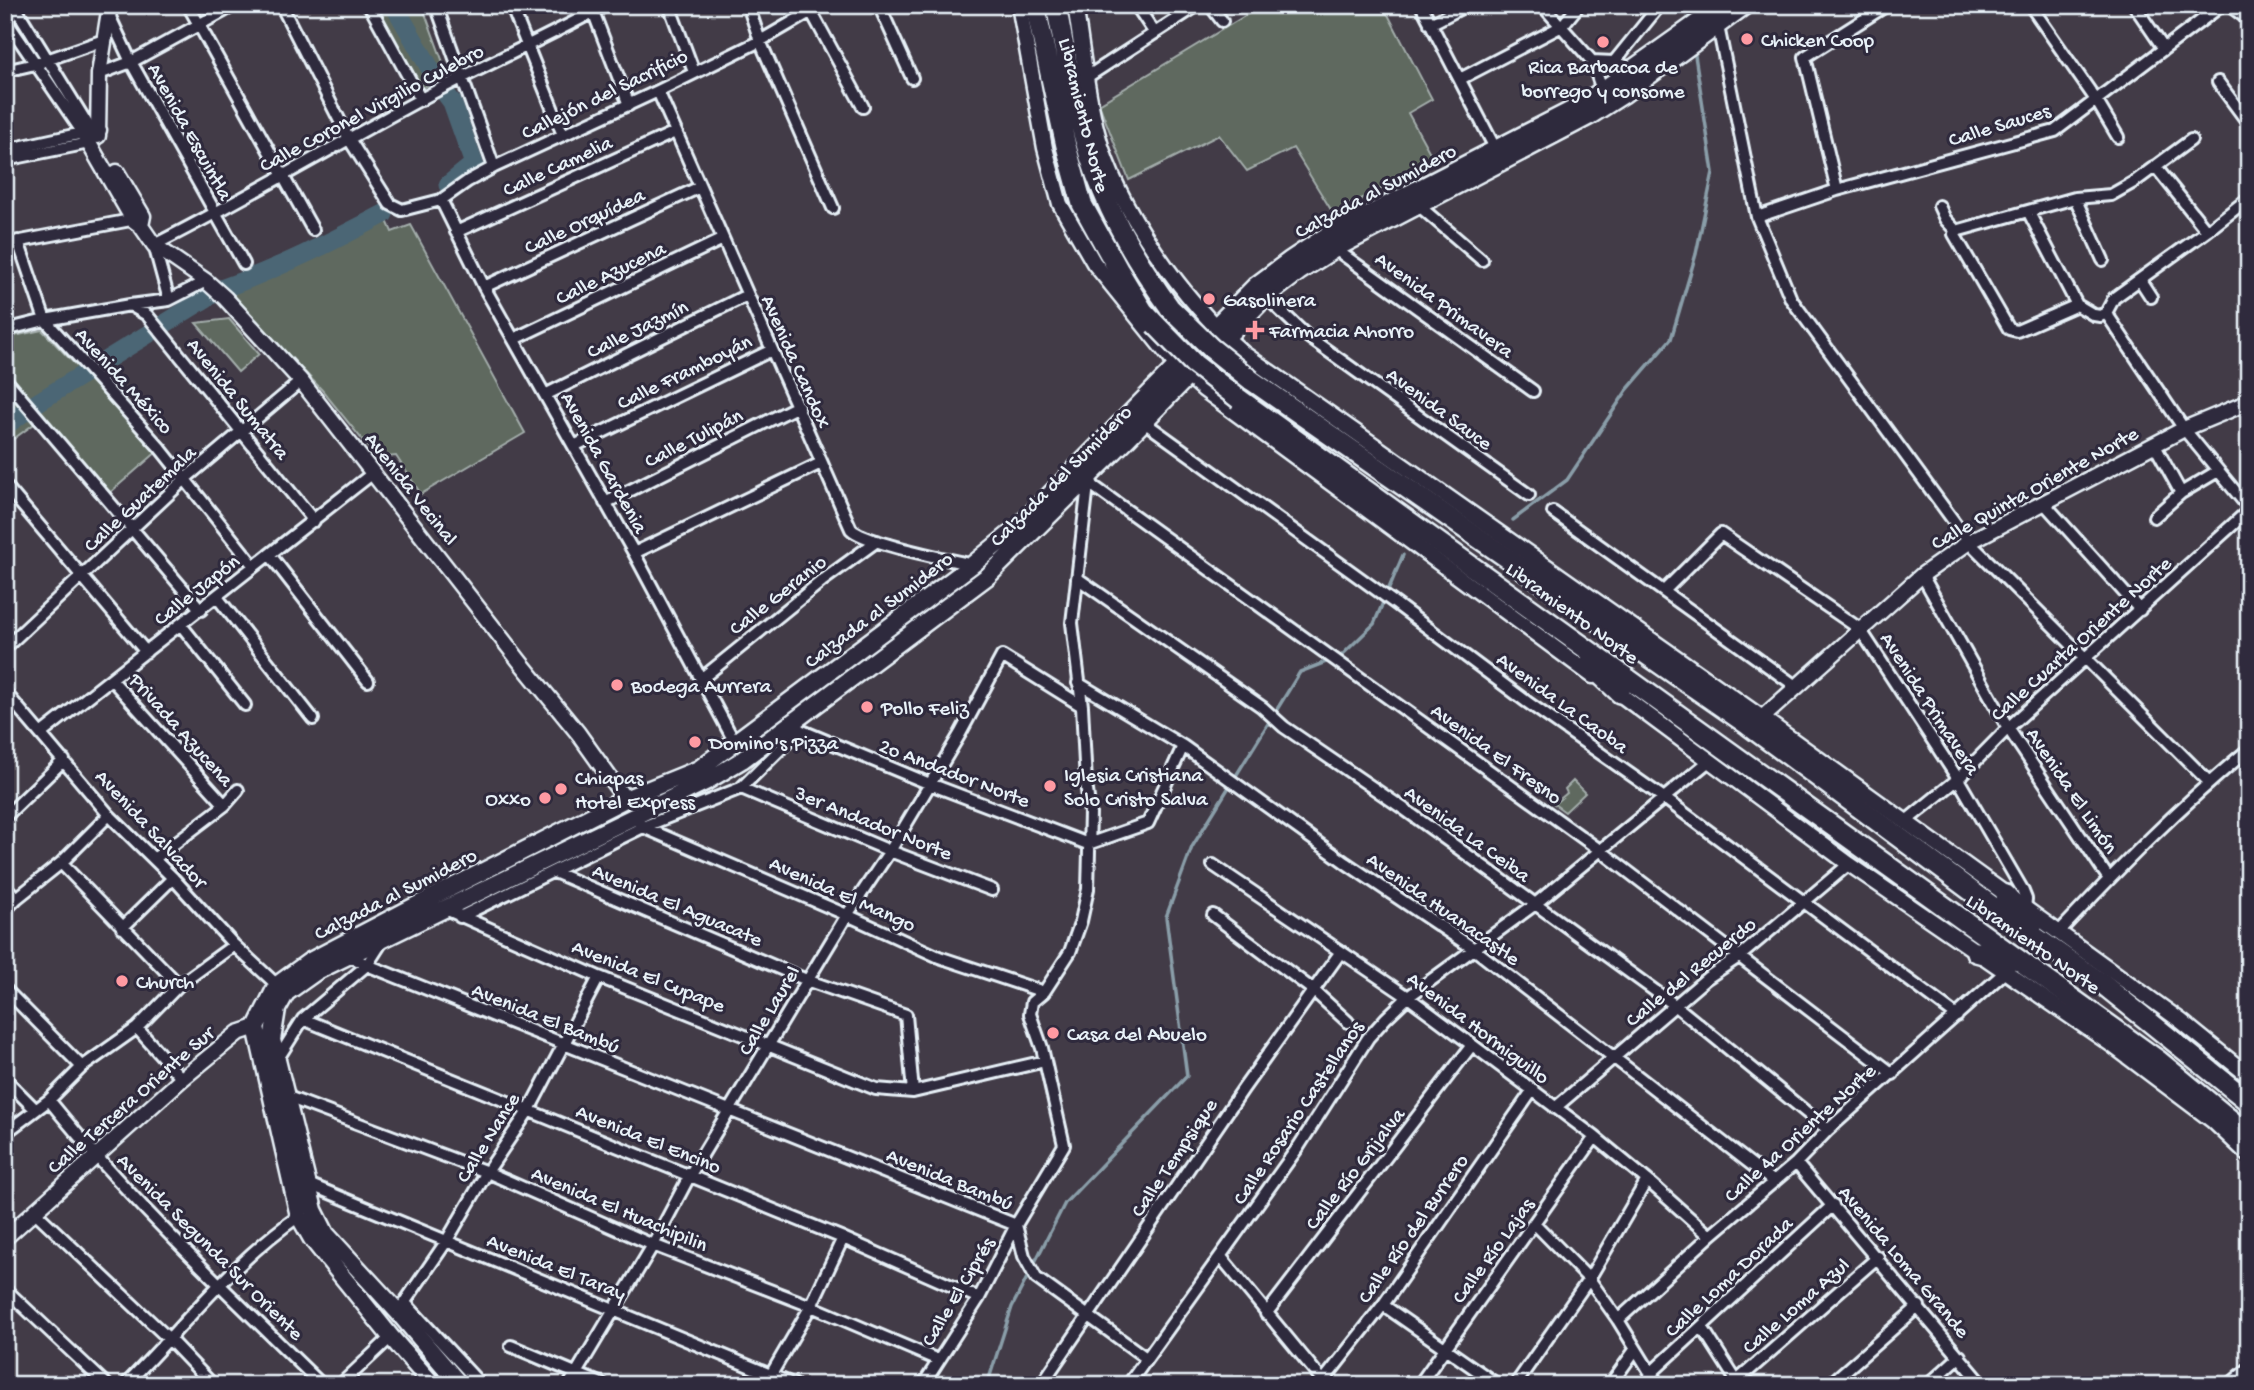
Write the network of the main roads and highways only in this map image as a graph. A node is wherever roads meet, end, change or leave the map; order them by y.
1 (1035, 5) edge
2 (1056, 5) edge
3 (1746, 5) edge
4 (1717, 18) edge
5 (1676, 48) junction
6 (1569, 119) junction
7 (1220, 332) junction
8 (1182, 372) junction
9 (1082, 472) junction
10 (1549, 586) junction
11 (1592, 598) road end
12 (1535, 613) junction
13 (869, 642) junction
14 (878, 658) junction
15 (1619, 693) road end
16 (2006, 895) road end
17 (417, 913) junction
18 (2050, 937) junction
19 (1976, 952) road end
20 (2030, 970) junction
21 (2249, 1102) edge
22 (2249, 1135) edge
23 (433, 1385) edge
24 (460, 1385) edge

1 - 12 highway, Libramiento Norte, bridge
2 - 10 highway, Libramiento Norte, bridge
3 - 4 main road, Calzada al Sumidero
4 - 5 main road, Calzada al Sumidero
5 - 6 main road, Calzada al Sumidero
5 - 6 main road
6 - 7 main road
6 - 7 main road, Calzada al Sumidero
7 - 8 main road, Calzada al Sumidero
8 - 9 main road, Calzada al Sumidero
8 - 9 main road, Calzada del Sumidero
9 - 13 main road, Calzada al Sumidero
9 - 14 main road, Calzada del Sumidero
10 - 11 highway
10 - 18 highway, Libramiento Norte
12 - 15 highway
12 - 20 highway, Libramiento Norte
13 - 14 main road
13 - 17 main road, Calzada al Sumidero
14 - 17 main road, Calzada del Sumidero
16 - 18 highway
17 - 23 main road, Calzada al Sumidero
17 - 24 main road, Calzada del Sumidero
18 - 21 highway, Libramiento Norte
19 - 20 highway
20 - 22 highway, Libramiento Norte

